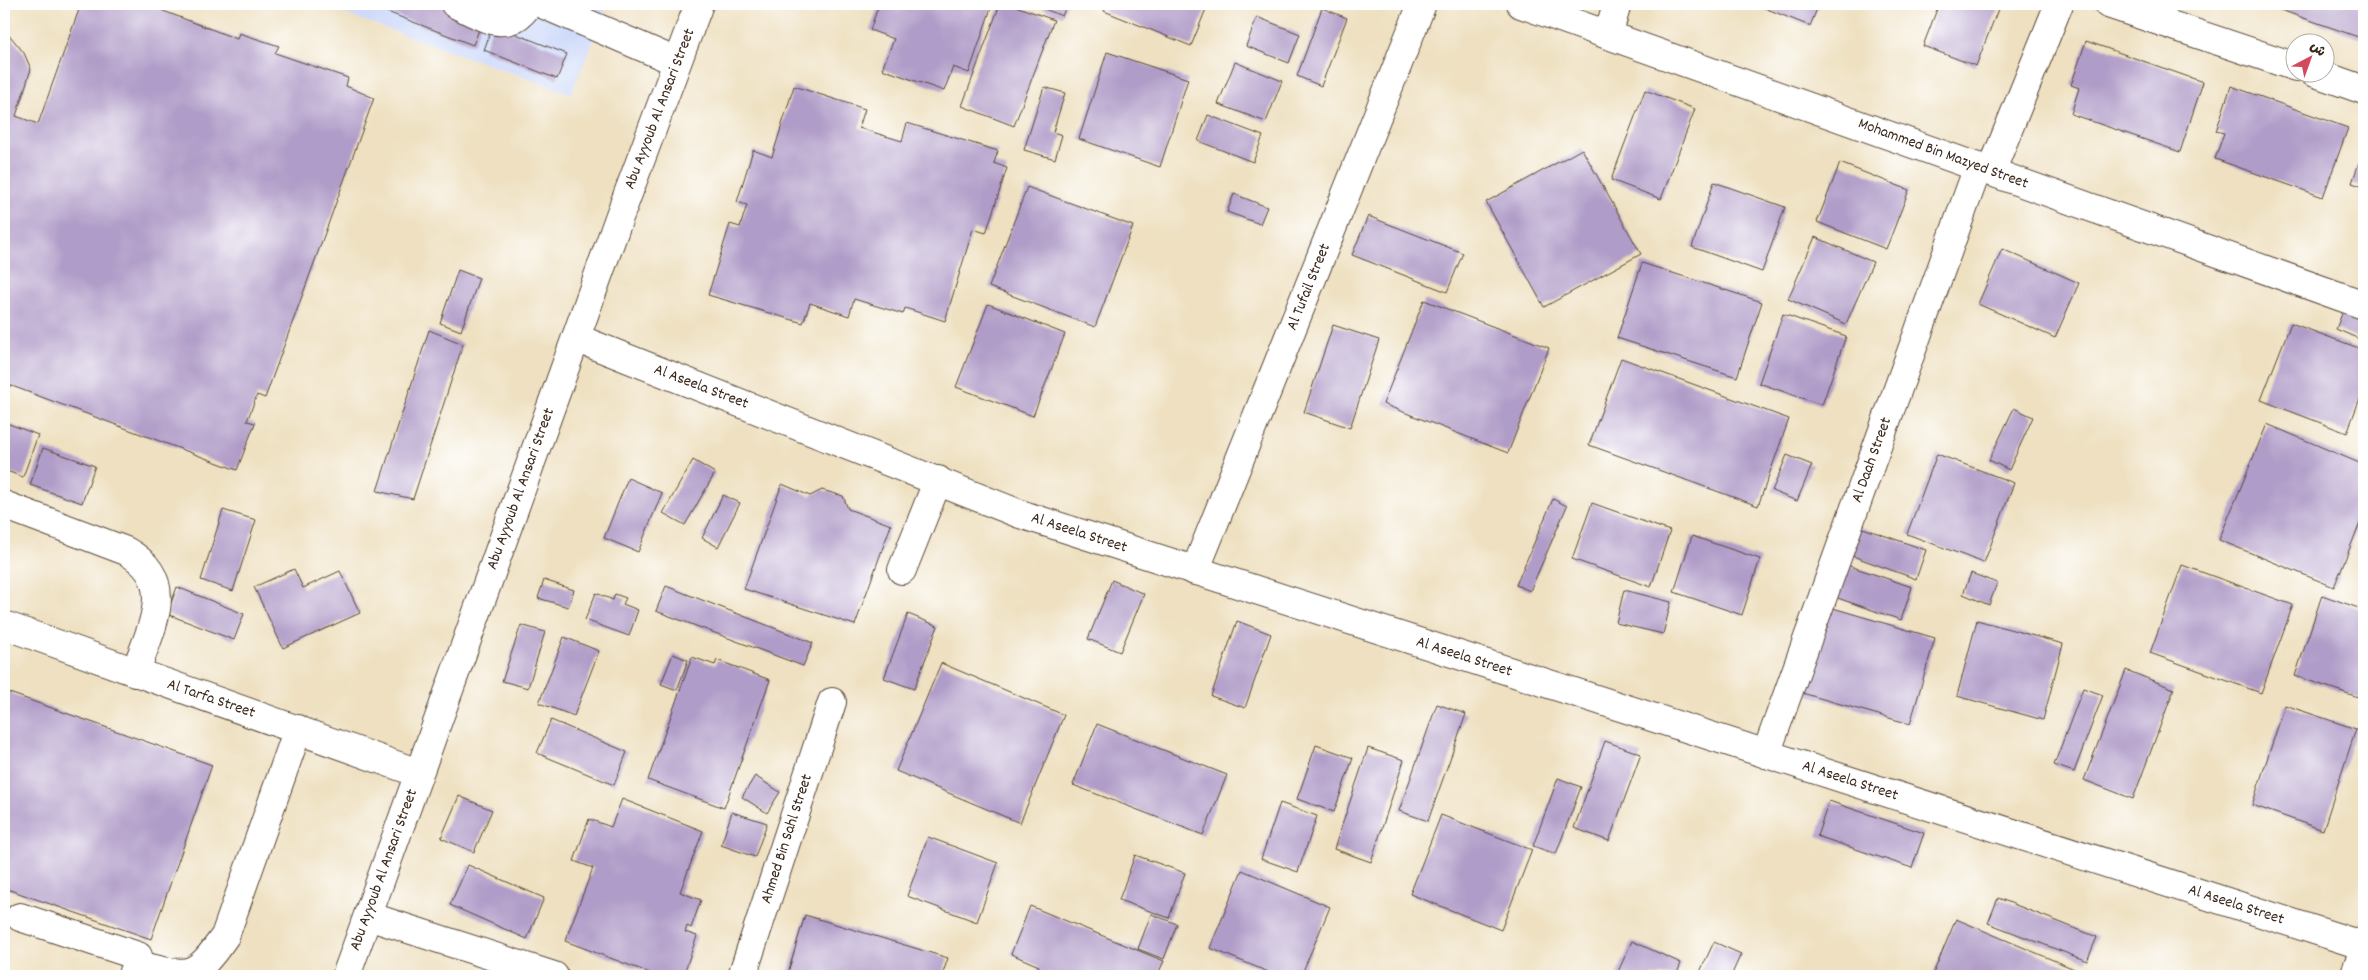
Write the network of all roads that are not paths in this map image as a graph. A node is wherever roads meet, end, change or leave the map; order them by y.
1 (455, 4) edge
2 (530, 4) edge
3 (542, 4) edge
4 (699, 4) edge
5 (1422, 4) edge
6 (1521, 4) edge
7 (1617, 4) edge
8 (2059, 4) edge
9 (2108, 4) edge
10 (1608, 35) junction
11 (677, 62) junction
12 (2286, 64) edge
13 (2336, 80) edge
14 (2364, 90) edge
15 (1985, 169) junction
16 (2364, 305) edge
17 (576, 338) junction
18 (938, 480) junction
19 (4, 505) edge
20 (902, 570) dead end
21 (1195, 571) junction
22 (4, 625) edge
23 (135, 673) junction
24 (832, 702) dead end
25 (298, 729) junction
26 (1766, 754) junction
27 (418, 773) junction
28 (368, 916) junction
29 (20, 918) dead end
30 (2364, 947) edge
31 (133, 970) edge
32 (346, 976) edge
33 (554, 976) edge
34 (742, 976) edge
35 (2354, 976) edge

1 - 2 street
3 - 11 street
4 - 11 street, Abu Ayyoub Al Ansari Street
5 - 21 street, Al Tufail Street
6 - 10 street, Mohammed Bin Mazyed Street
7 - 10 street
8 - 15 street, Al Daah Street
9 - 12 street
10 - 15 street, Mohammed Bin Mazyed Street
11 - 17 street, Abu Ayyoub Al Ansari Street
13 - 14 street
15 - 16 street, Mohammed Bin Mazyed Street
15 - 26 street, Al Daah Street
17 - 18 street, Al Aseela Street
17 - 27 street, Abu Ayyoub Al Ansari Street
18 - 20 street
18 - 21 street, Al Aseela Street
19 - 23 street
21 - 26 street, Al Aseela Street
22 - 23 street, Al Tarfa Street
23 - 25 street, Al Tarfa Street
24 - 34 street, Ahmed Bin Sahl Street
25 - 27 street, Al Tarfa Street
25 - 31 street
26 - 30 street, Al Aseela Street
27 - 28 street, Abu Ayyoub Al Ansari Street
28 - 32 street, Abu Ayyoub Al Ansari Street
28 - 33 street
29 - 31 street
30 - 35 street

